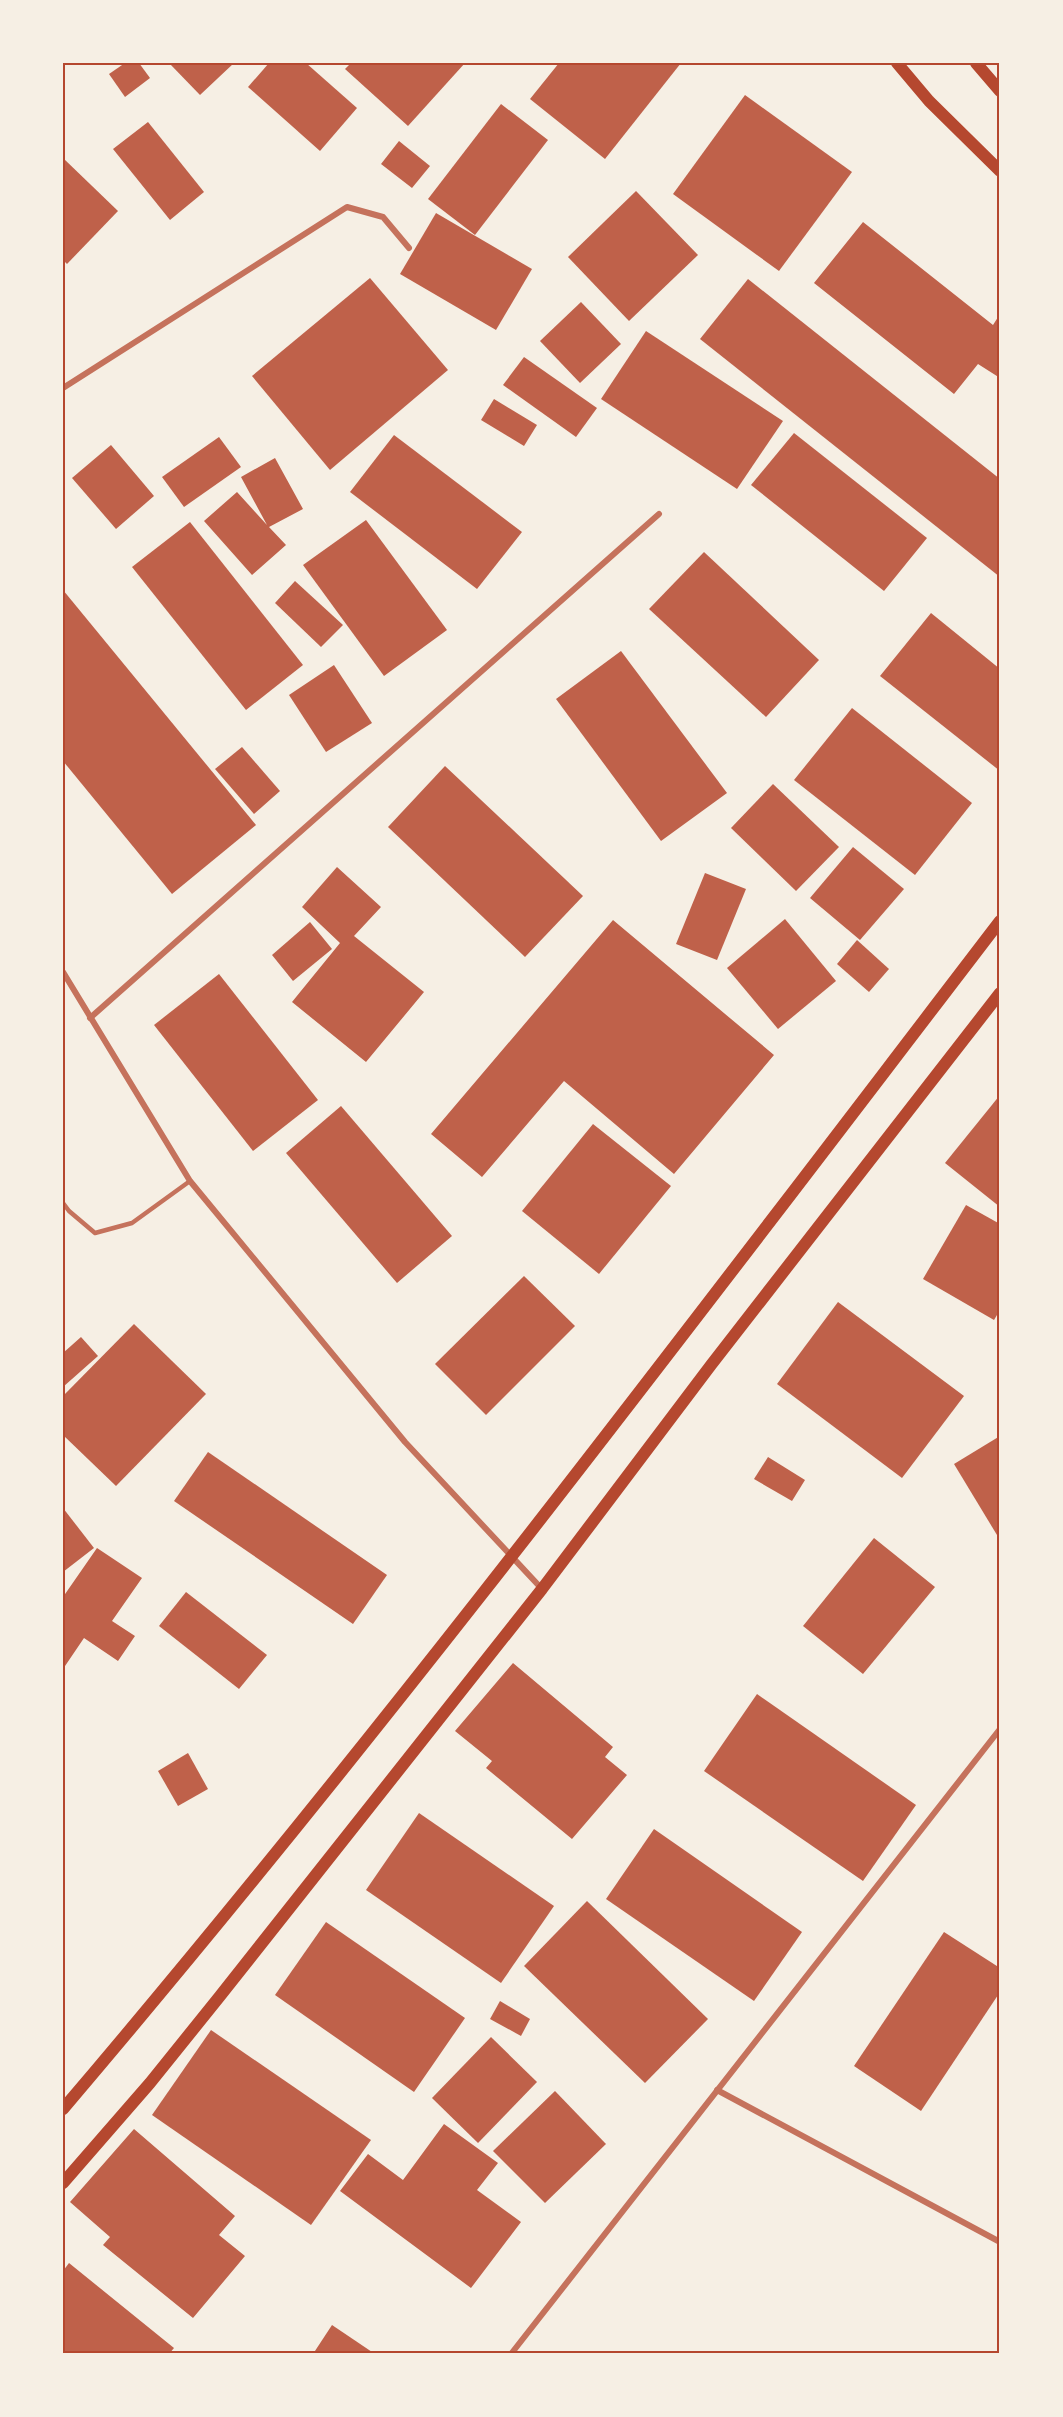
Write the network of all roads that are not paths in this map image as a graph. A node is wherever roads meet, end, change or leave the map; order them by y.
1 (897, 63) edge
2 (976, 63) edge
3 (1000, 91) edge
4 (1000, 171) edge
5 (409, 248) dead end
6 (63, 388) edge
7 (659, 514) dead end
8 (1000, 921) edge
9 (63, 972) edge
10 (1000, 993) edge
11 (90, 1018) junction
12 (190, 1181) junction
13 (63, 1203) edge
14 (513, 1557) junction
15 (542, 1589) junction
16 (1000, 1729) edge
17 (717, 2090) junction
18 (63, 2109) edge
19 (63, 2183) edge
20 (1000, 2242) edge
21 (512, 2354) edge

1 - 4 main road
2 - 3 main road
5 - 6 street
7 - 11 street
8 - 14 main road
9 - 11 street
10 - 15 main road
11 - 12 street
12 - 13 lane
12 - 14 street
14 - 15 street
14 - 18 main road
15 - 19 main road
16 - 17 street
17 - 20 street
17 - 21 street

